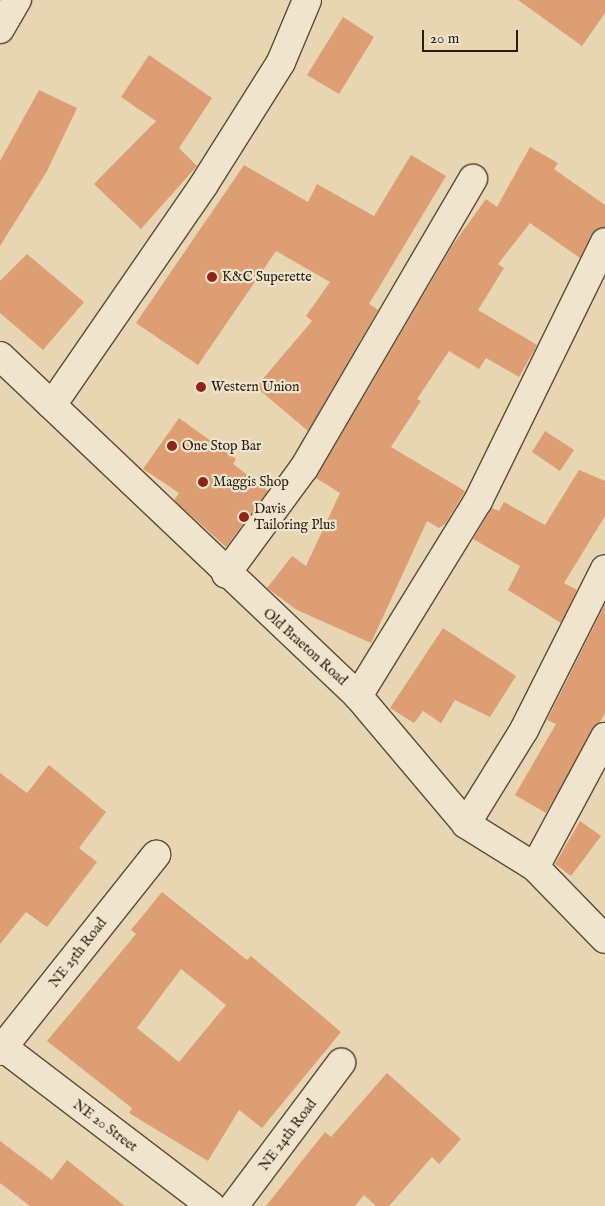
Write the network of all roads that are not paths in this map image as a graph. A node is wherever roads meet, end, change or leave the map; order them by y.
1 (17, 0) edge
2 (307, 0) edge
3 (0, 29) edge
4 (473, 179) dead end
5 (605, 242) edge
6 (0, 356) edge
7 (52, 405) junction
8 (605, 569) edge
9 (226, 574) junction
10 (358, 696) junction
11 (605, 737) edge
12 (466, 824) junction
13 (156, 855) dead end
14 (535, 867) junction
15 (605, 939) edge
16 (1, 1048) edge
17 (341, 1064) dead end
18 (211, 1206) edge
19 (234, 1206) edge

1 - 3 street
2 - 7 street
4 - 9 street
5 - 10 street
6 - 7 street, Old Braeton Road
7 - 9 street, Old Braeton Road
8 - 12 street
9 - 10 street, Old Braeton Road
10 - 12 street, Old Braeton Road
11 - 14 street
12 - 14 street, Old Braeton Road
13 - 16 street, NE 25th Road
14 - 15 street, Old Braeton Road
16 - 18 street, NE 20 Street
17 - 19 street, NE 24th Road

